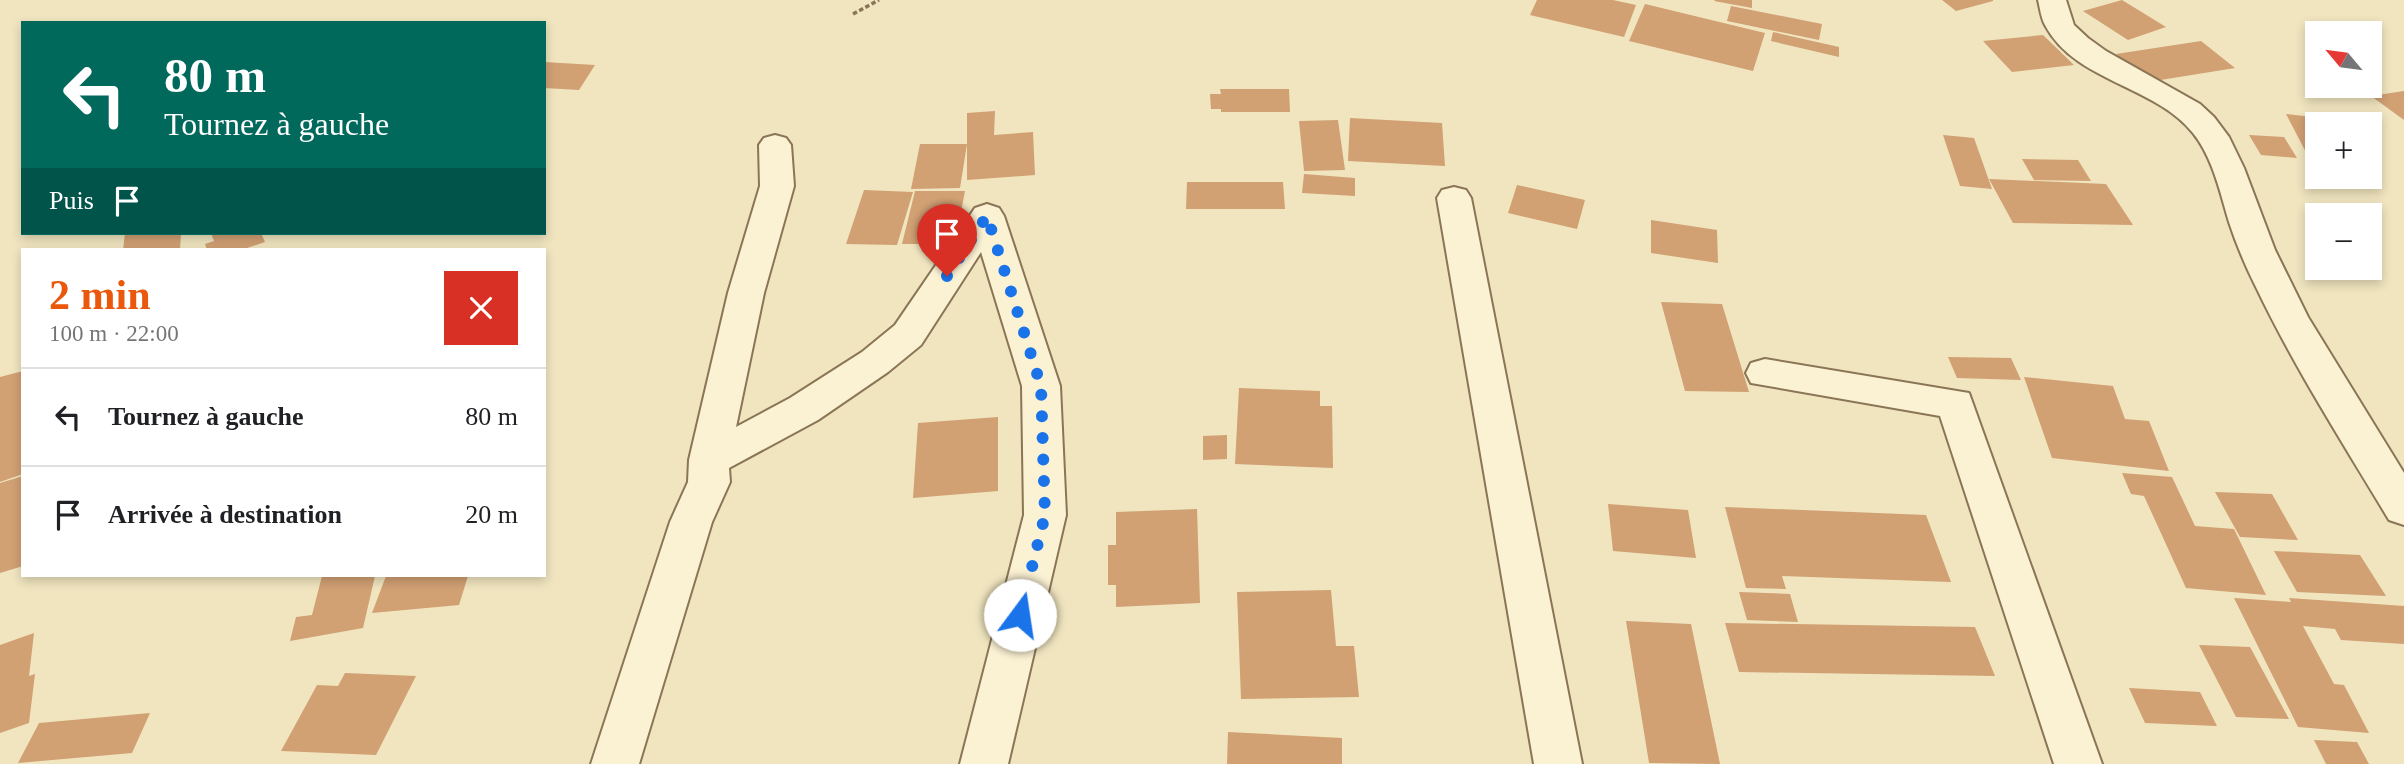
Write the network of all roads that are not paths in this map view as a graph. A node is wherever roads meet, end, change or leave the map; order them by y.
1 (2052, 0) edge
2 (775, 145) dead end
3 (1454, 198) dead end
4 (1765, 373) dead end
5 (709, 460) junction
6 (2404, 508) edge
7 (615, 764) edge
8 (984, 764) edge
9 (1558, 764) edge
10 (2078, 764) edge

1 - 6 street
2 - 5 street
3 - 9 street
4 - 10 street
5 - 7 street
5 - 8 street

